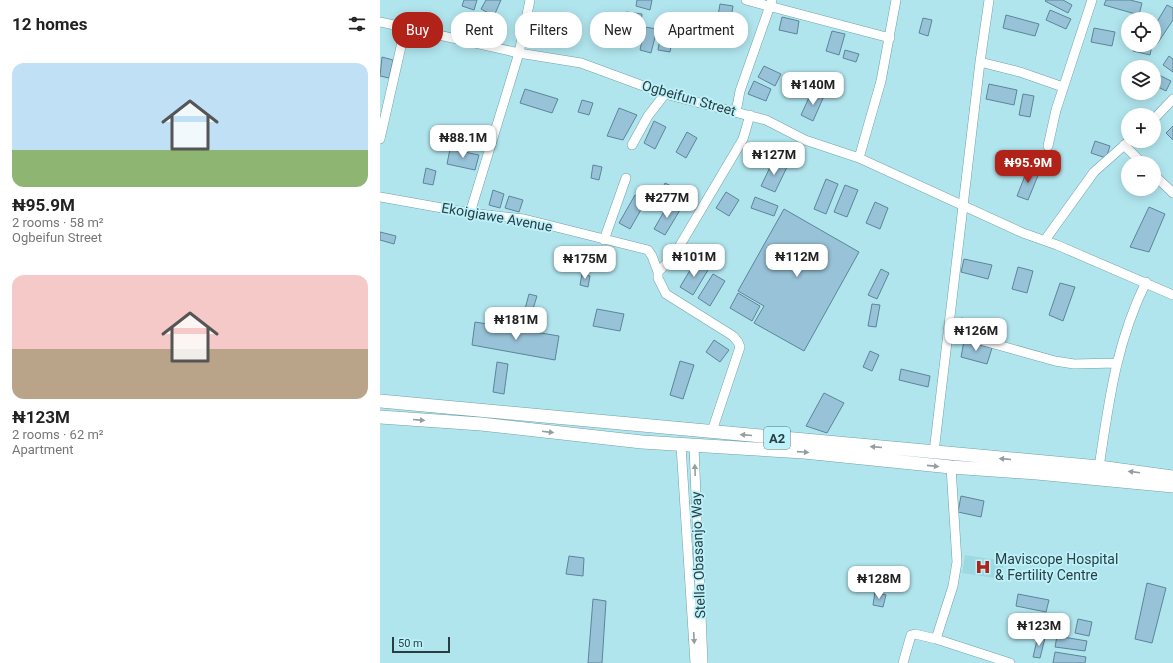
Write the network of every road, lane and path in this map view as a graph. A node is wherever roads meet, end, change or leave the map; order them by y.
1 (530, 0) edge
2 (746, 0) edge
3 (896, 0) edge
4 (989, 0) edge
5 (1092, 0) edge
6 (771, 4) edge
7 (380, 22) edge
8 (392, 25) edge
9 (443, 37) edge
10 (890, 38) junction
11 (401, 48) edge
12 (519, 53) junction
13 (980, 62) junction
14 (1063, 87) junction
15 (665, 94) junction
16 (1173, 99) edge
17 (736, 112) junction
18 (1161, 112) edge
19 (750, 115) junction
20 (380, 139) edge
21 (632, 145) dead end
22 (1048, 146) dead end
23 (1121, 148) edge
24 (859, 158) junction
25 (626, 178) dead end
26 (1161, 182) edge
27 (1173, 194) edge
28 (380, 196) edge
29 (963, 206) junction
30 (470, 213) junction
31 (604, 240) junction
32 (1045, 240) junction
33 (658, 272) junction
34 (1146, 282) junction
35 (1173, 295) edge
36 (948, 331) junction
37 (1116, 363) junction
38 (380, 401) edge
39 (380, 417) edge
40 (712, 431) junction
41 (687, 446) junction
42 (934, 452) junction
43 (951, 467) junction
44 (1100, 467) junction
45 (1173, 477) edge
46 (1173, 486) edge
47 (936, 639) junction
48 (696, 663) edge
49 (703, 663) edge
50 (903, 663) edge
51 (1010, 663) edge

1 - 12 street
2 - 6 street
3 - 10 street
4 - 13 street
5 - 14 street
6 - 10 street
6 - 17 street
7 - 8 street, Ogbeifun Street
9 - 12 street, Ogbeifun Street
10 - 24 street
11 - 20 street
12 - 15 street, Ogbeifun Street
12 - 30 street
13 - 14 street
13 - 29 street
14 - 22 street
15 - 17 street, Ogbeifun Street
15 - 21 street
16 - 18 street
17 - 19 street, Ogbeifun Street
19 - 24 street, Ogbeifun Street
19 - 33 street
23 - 32 street
24 - 29 street, Ogbeifun Street
25 - 31 street
26 - 27 street
28 - 30 street, Ekoigiawe Avenue
29 - 32 street, Ogbeifun Street
29 - 36 street
30 - 31 street, Ekoigiawe Avenue
31 - 33 street, Ekoigiawe Avenue
32 - 34 street, Ogbeifun Street
33 - 40 street, Ekoigiawe Avenue
34 - 35 street, Ogbeifun Street
34 - 37 street
36 - 37 street
36 - 42 street
37 - 44 street
38 - 40 highway, A2
39 -> 41 highway, A2
42 -> 40 highway, A2
41 -> 43 highway, A2
41 -> 48 street
49 -> 41 street, Stella Obasanjo Way
44 -> 42 highway, A2
43 - 46 highway, A2
43 - 47 street
45 -> 44 highway, A2
47 - 50 street
47 - 51 street

